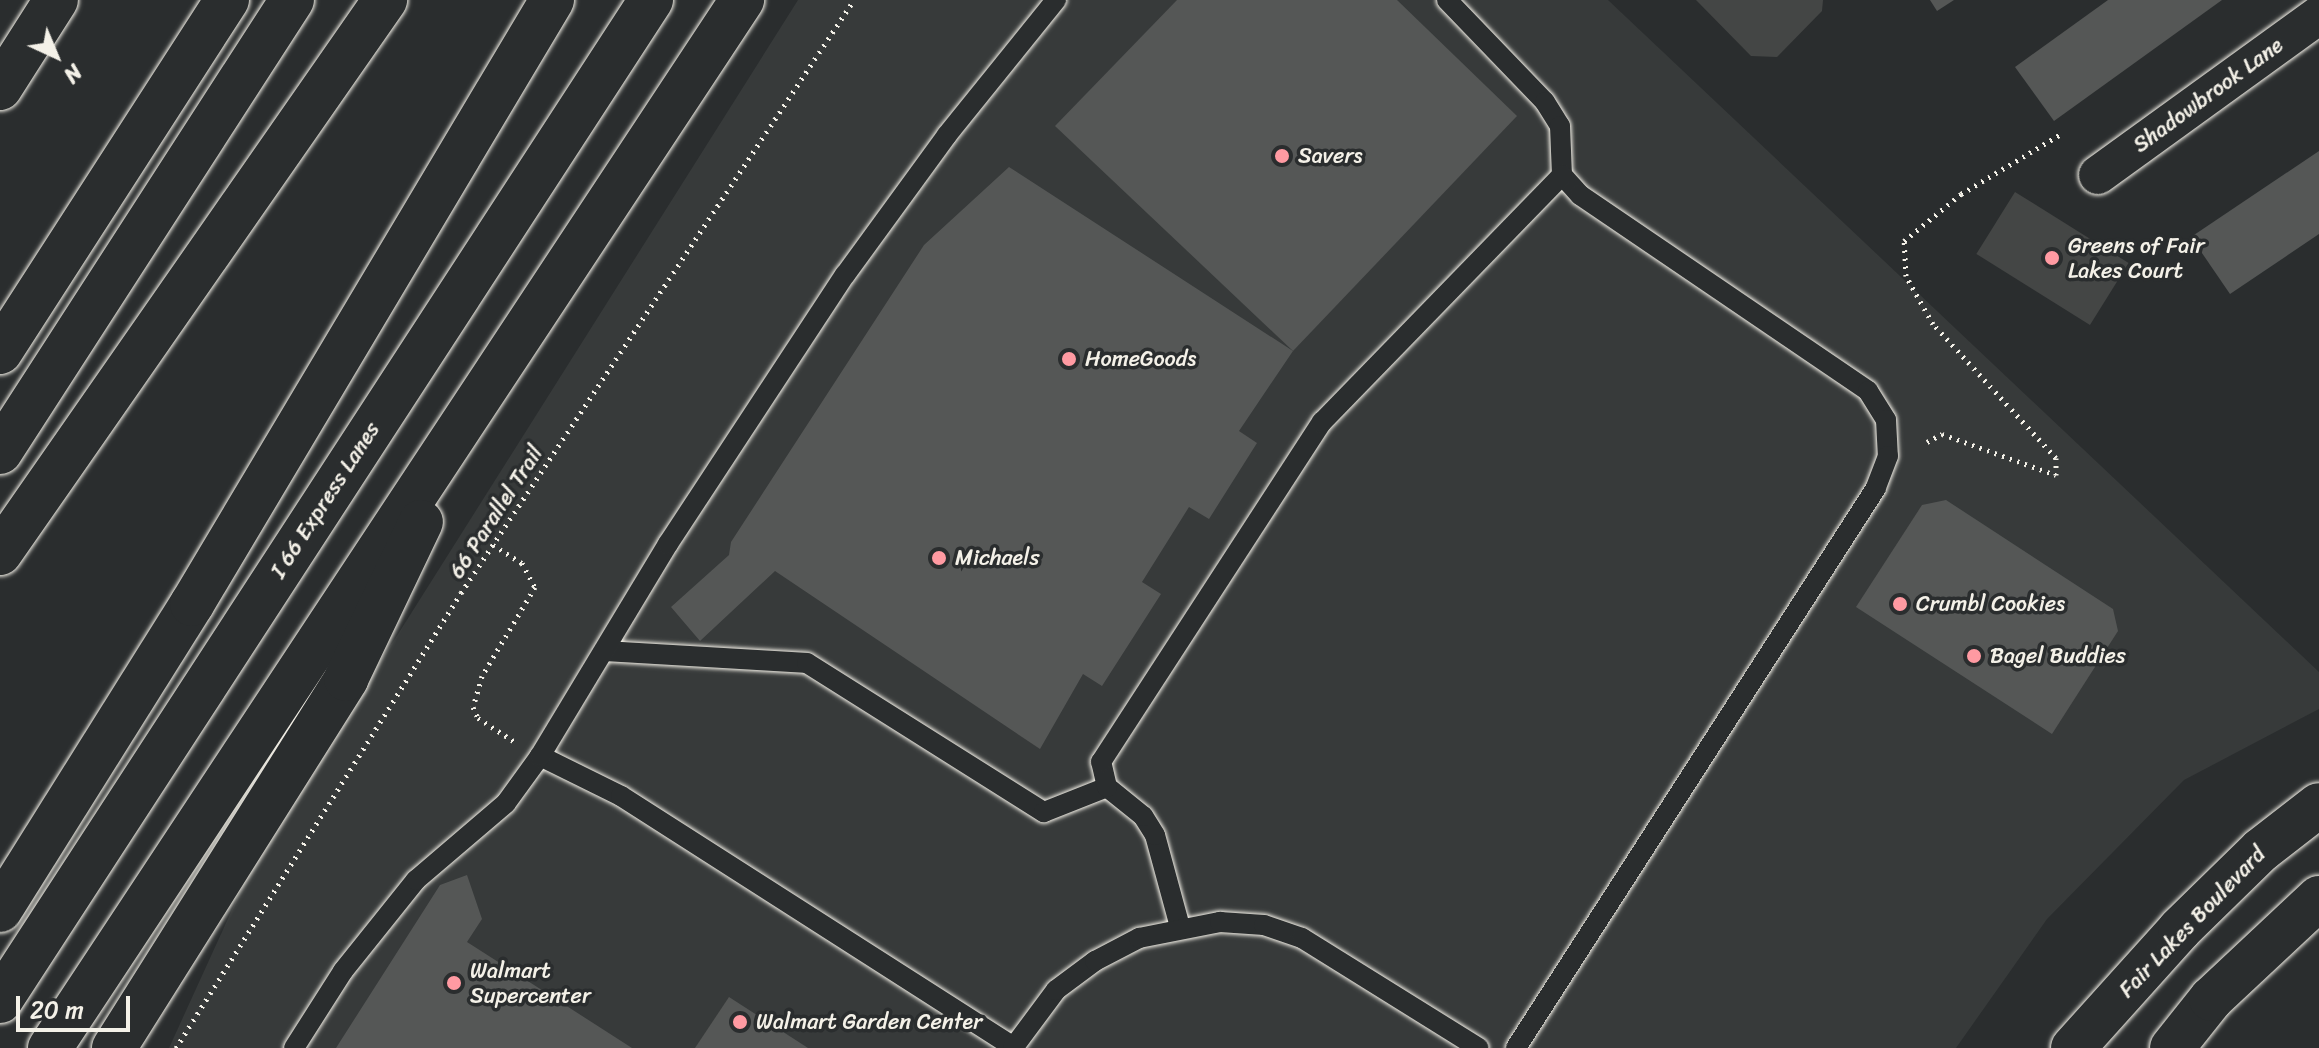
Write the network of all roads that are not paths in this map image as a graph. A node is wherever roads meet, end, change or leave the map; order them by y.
1 (56, 0) edge
2 (227, 0) edge
3 (292, 0) edge
4 (385, 0) edge
5 (552, 0) edge
6 (651, 0) edge
7 (742, 0) edge
8 (1056, 0) edge
9 (1447, 0) edge
10 (2319, 15) edge
11 (0, 88) edge
12 (1562, 175) junction
13 (2098, 175) dead end
14 (0, 352) edge
15 (494, 369) junction
16 (0, 452) edge
17 (0, 553) edge
18 (606, 651) junction
19 (540, 756) junction
20 (1107, 787) junction
21 (2319, 805) edge
22 (2319, 898) edge
23 (0, 910) edge
24 (1180, 927) junction
25 (0, 1001) edge
26 (50, 1048) edge
27 (114, 1048) edge
28 (294, 1048) edge
29 (1013, 1048) edge
30 (1479, 1048) edge
31 (1516, 1048) edge
32 (2073, 1048) edge
33 (2172, 1048) edge

1 - 11 main road
2 - 14 main road
3 - 16 main road
4 - 17 main road
5 - 23 main road
6 - 25 main road, I 66 Express Lanes
7 - 15 main road
8 - 18 lane
9 - 12 lane
10 - 13 street, Shadowbrook Lane
12 - 20 lane
12 - 31 lane
15 - 26 main road
15 - 27 main road
18 - 19 lane
18 - 20 lane
19 - 28 lane
19 - 29 lane
20 - 24 lane
21 - 32 main road, Fair Lakes Boulevard
22 - 33 main road
24 - 29 lane
24 - 30 lane

